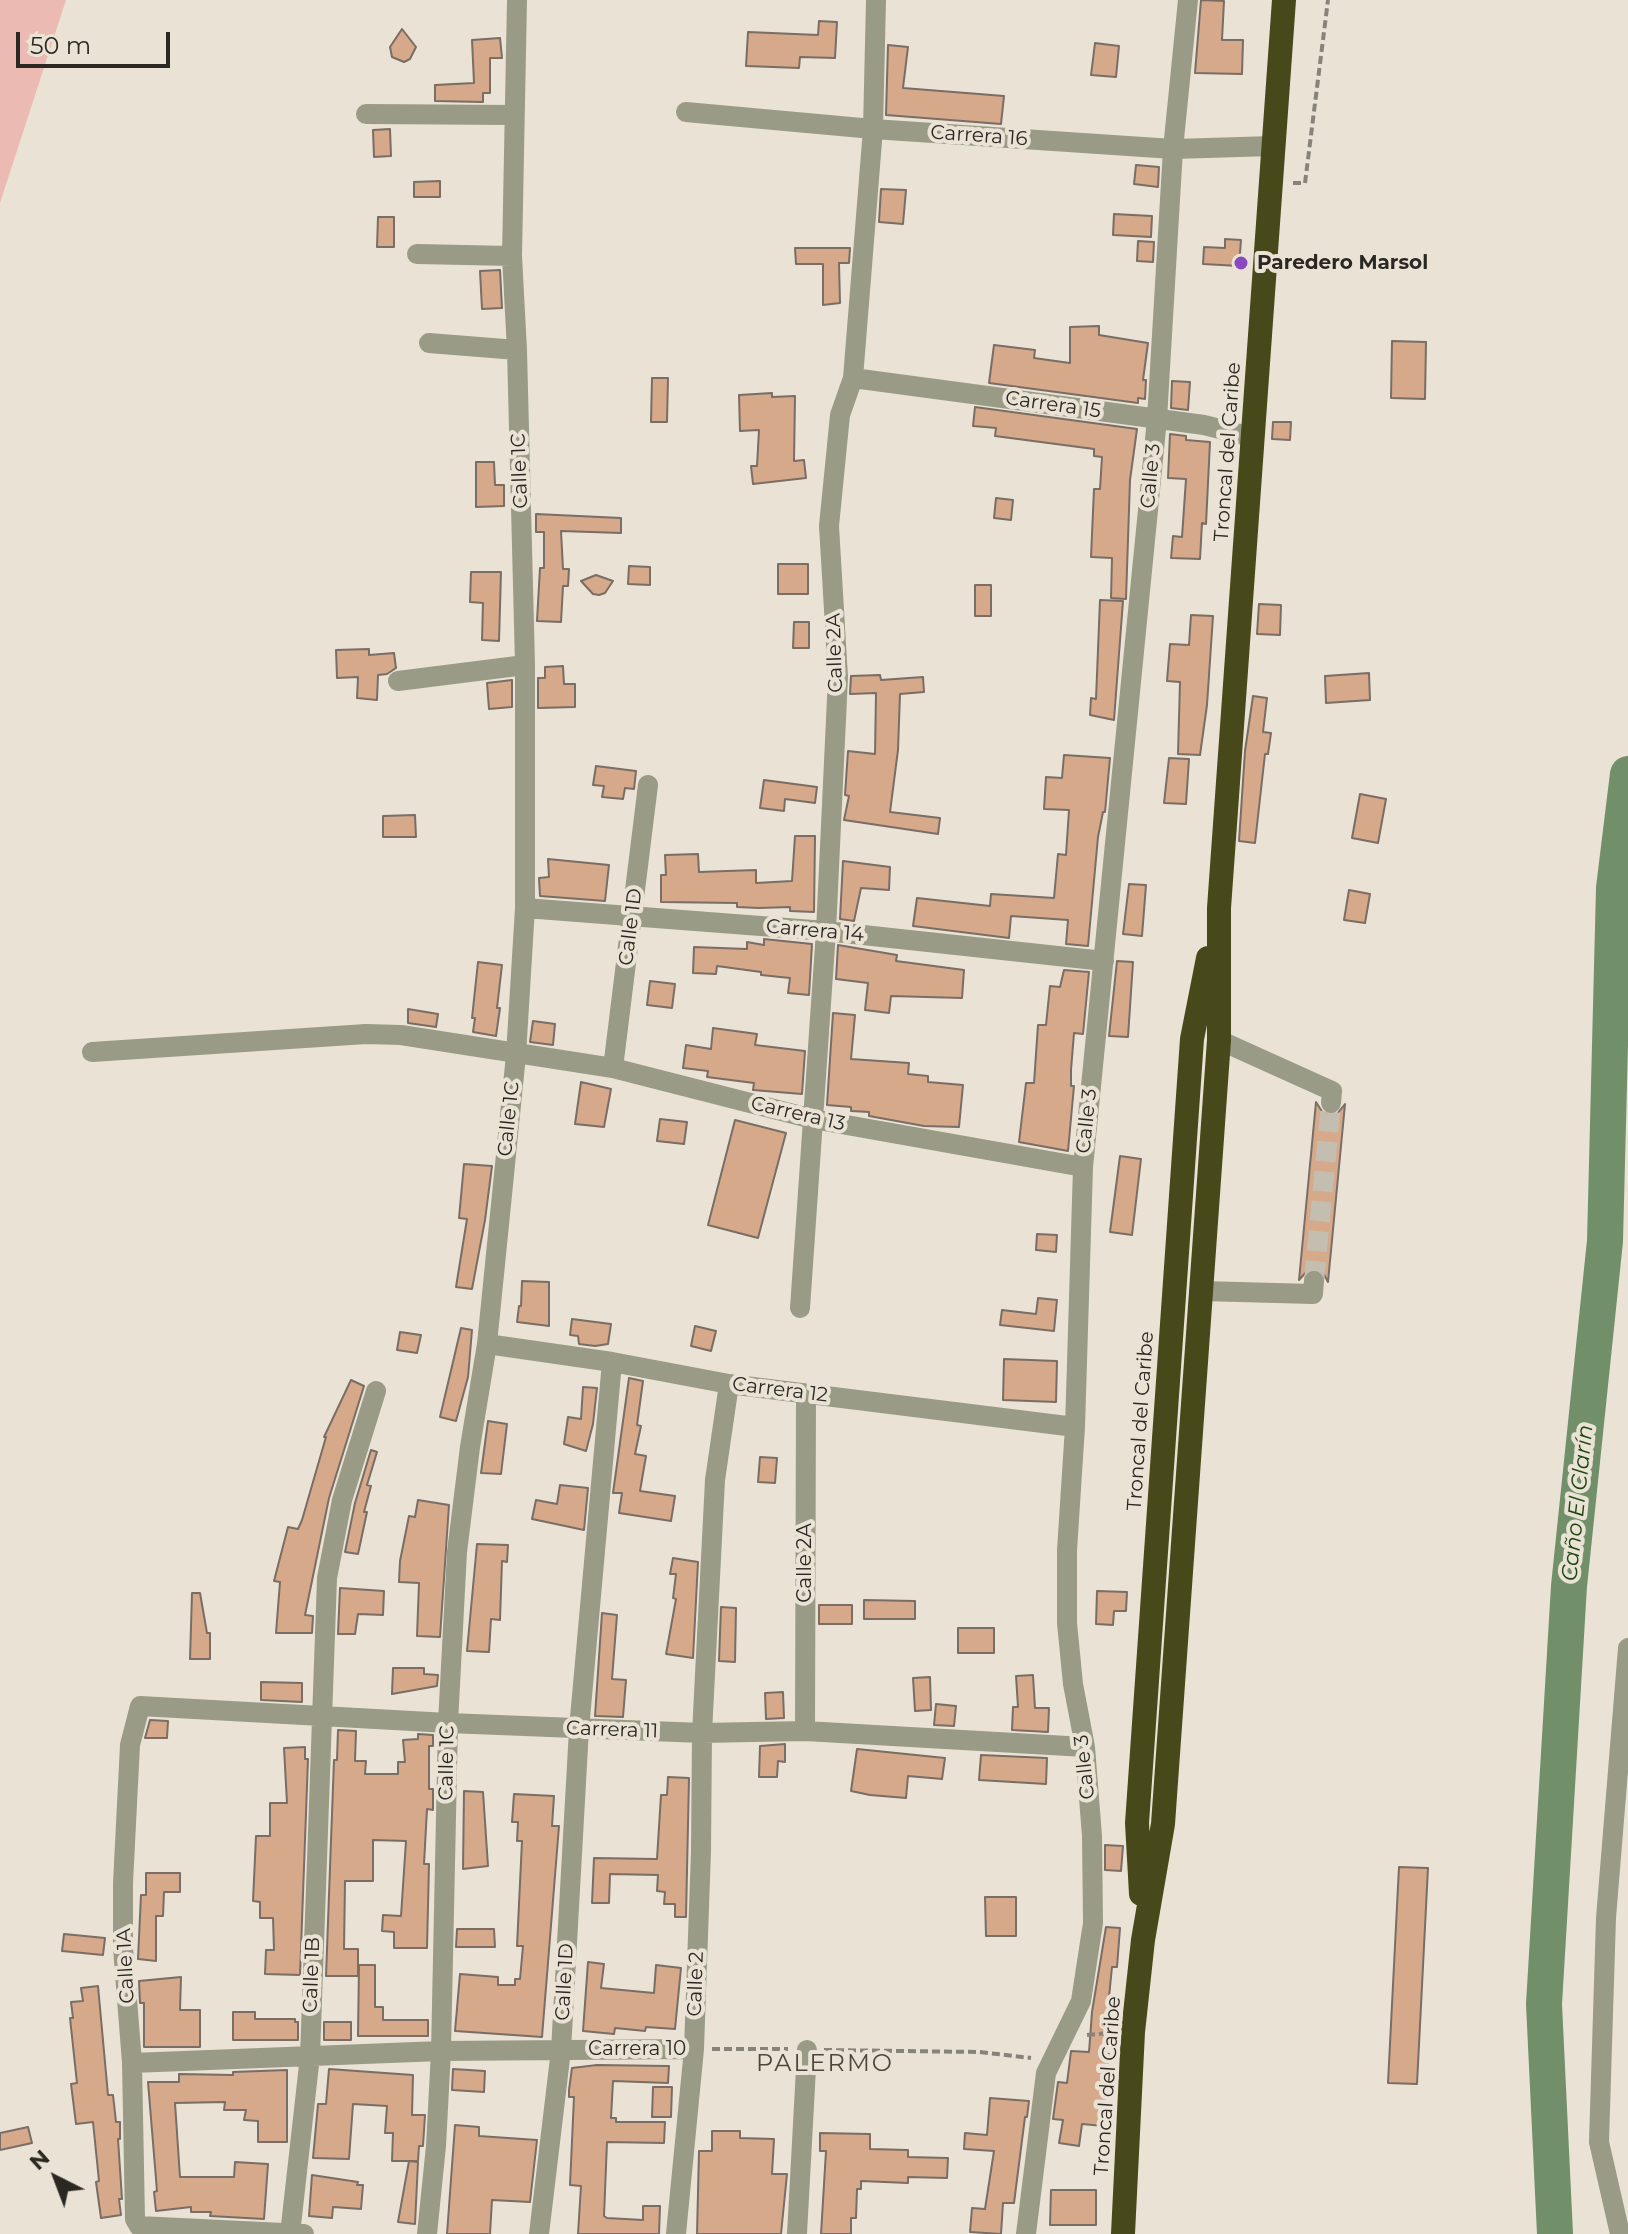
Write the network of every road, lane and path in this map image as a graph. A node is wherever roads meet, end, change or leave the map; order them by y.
1 (517, 0) edge
2 (876, 0) edge
3 (1188, 0) edge
4 (1284, 0) edge
5 (1328, 0) edge
6 (686, 112) dead end
7 (366, 114) dead end
8 (513, 115) junction
9 (873, 129) junction
10 (1273, 146) junction
11 (1173, 149) junction
12 (1305, 183) dead end
13 (417, 254) dead end
14 (512, 256) junction
15 (429, 343) dead end
16 (517, 350) junction
17 (853, 378) junction
18 (1157, 419) junction
19 (1252, 437) junction
20 (525, 665) junction
21 (398, 681) dead end
22 (648, 785) dead end
23 (525, 908) junction
24 (1219, 908) junction
25 (632, 917) junction
26 (826, 931) junction
27 (1104, 961) junction
28 (1219, 1040) junction
29 (92, 1052) dead end
30 (516, 1055) junction
31 (613, 1068) junction
32 (1331, 1103) dead end
33 (813, 1119) junction
34 (1083, 1167) junction
35 (1314, 1281) dead end
36 (1201, 1291) junction
37 (800, 1308) dead end
38 (487, 1344) junction
39 (612, 1362) junction
40 (729, 1384) junction
41 (376, 1391) dead end
42 (806, 1394) junction
43 (1075, 1427) junction
44 (1628, 1648) edge
45 (140, 1706) joint
46 (321, 1716) junction
47 (448, 1723) junction
48 (579, 1729) junction
49 (805, 1731) junction
50 (702, 1733) junction
51 (1085, 1747) junction
52 (1143, 1940) junction
53 (1133, 2032) junction
54 (1084, 2035) dead end
55 (694, 2049) junction
56 (561, 2050) junction
57 (807, 2050) junction
58 (441, 2051) junction
59 (310, 2056) junction
60 (1052, 2057) junction
61 (132, 2063) junction
62 (295, 2234) edge
63 (427, 2234) edge
64 (539, 2234) edge
65 (676, 2234) edge
66 (797, 2234) edge
67 (1026, 2234) edge
68 (1123, 2234) edge
69 (1620, 2234) edge

1 - 8 street, Calle 1C
2 - 9 street, Calle 2A
3 - 11 street, Calle 3
4 - 10 highway, Troncal del Caribe
5 - 12 path
6 - 9 street, Carrera 16
7 - 8 street
8 - 14 street, Calle 1C
9 - 11 street, Carrera 16
9 - 17 street, Calle 2A
10 - 11 street, Carrera 16
10 - 19 highway, Troncal del Caribe
11 - 18 street, Calle 3
13 - 14 street
14 - 16 street, Calle 1C
15 - 16 street
16 - 20 street, Calle 1C
17 - 18 street, Carrera 15
17 - 26 street, Calle 2A
18 - 19 street, Carrera 15
18 - 27 street, Calle 3
19 - 24 highway, Troncal del Caribe
20 - 21 street
20 - 23 street, Calle 1C
22 - 25 street, Calle 1D
23 - 25 street, Carrera 14
23 - 30 street, Calle 1C
24 - 28 highway, Troncal del Caribe
24 - 52 highway, Troncal del Caribe
25 - 26 street, Carrera 14
25 - 31 street, Calle 1D
26 - 27 street, Carrera 14
26 - 33 street, Calle 2A
27 - 34 street, Calle 3
28 - 32 street
28 - 36 highway, Troncal del Caribe
29 - 30 street, Carrera 13
30 - 31 street, Carrera 13
30 - 38 street, Calle 1C
31 - 33 street, Carrera 13
33 - 34 street, Carrera 13
33 - 37 street, Calle 2A
34 - 43 street, Calle 3
35 - 36 street
36 - 52 highway, Troncal del Caribe
38 - 39 street, Carrera 12
38 - 47 street, Calle 1C
39 - 40 street, Carrera 12
39 - 48 street, Calle 1D
40 - 42 street, Carrera 12
40 - 50 street, Calle 2
41 - 46 street, Calle 1B
42 - 43 street, Carrera 12
42 - 49 street, Calle 2A
43 - 51 street, Calle 3
44 - 69 street
45 - 46 street, Carrera 11
45 - 61 street, Calle 1A
46 - 47 street, Carrera 11
46 - 59 street, Calle 1B
47 - 48 street, Carrera 11
47 - 58 street, Calle 1C
48 - 50 street, Carrera 11
48 - 56 street, Calle 1D
49 - 50 street, Carrera 11
49 - 51 street, Carrera 11
50 - 55 street, Calle 2
51 - 60 street, Calle 3
52 - 53 highway, Troncal del Caribe
53 - 54 path
53 - 68 highway, Troncal del Caribe
55 - 56 street, Carrera 10
55 - 57 path, Carrera 10
55 - 65 street, Calle 2
56 - 58 street, Carrera 10
56 - 64 street, Calle 1D
57 - 60 path, Carrera 10
57 - 66 street
58 - 59 street, Carrera 10
58 - 63 street, Calle 1C
59 - 61 street, Carrera 10
59 - 62 street, Calle 1B
60 - 67 street, Calle 3
61 - 62 street, Calle 1A

